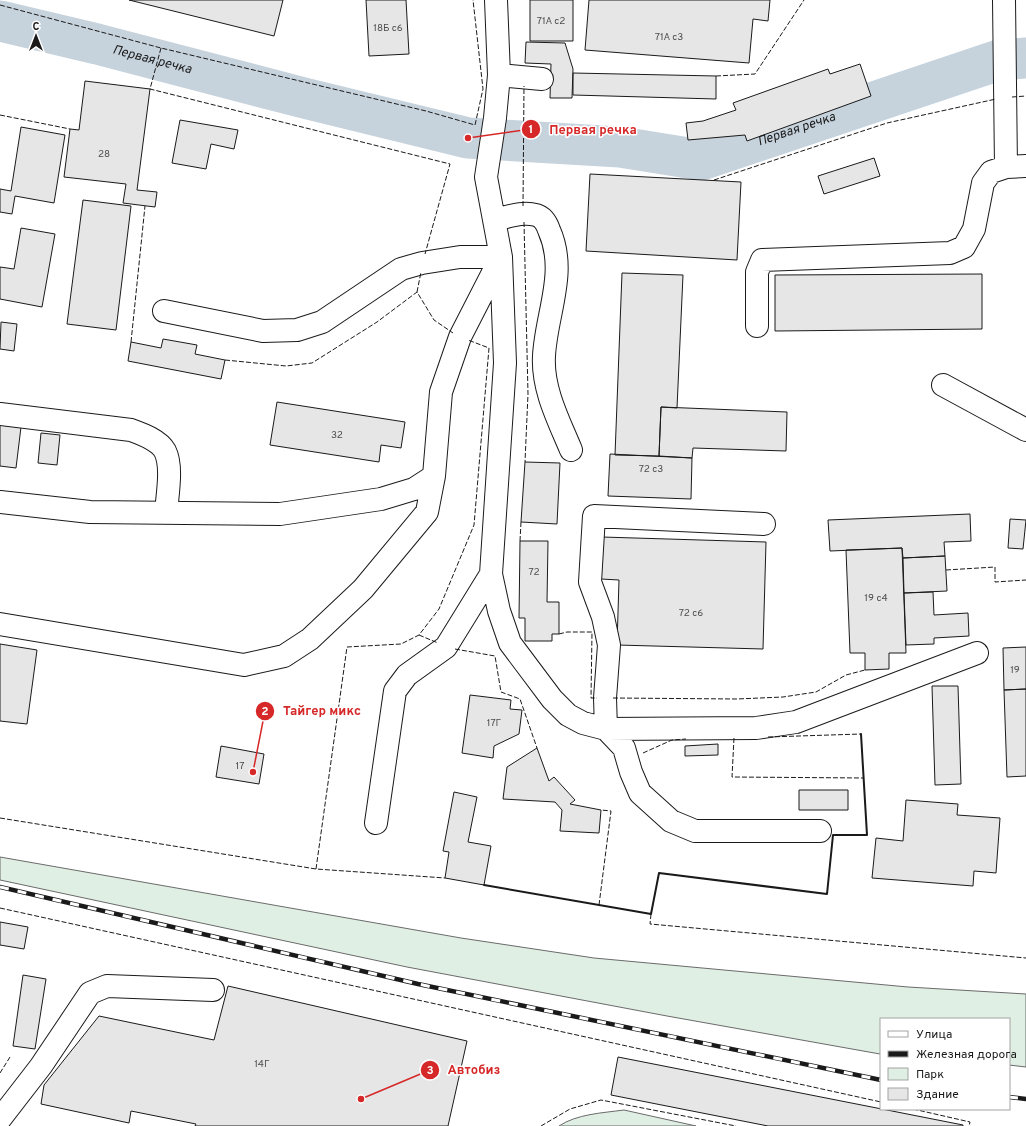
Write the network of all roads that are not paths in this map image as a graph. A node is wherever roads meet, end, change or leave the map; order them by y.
1 (496, 0) edge
2 (1004, 0) edge
3 (499, 75) junction
4 (542, 79) dead end
5 (1016, 167) edge
6 (494, 220) junction
7 (501, 257) junction
8 (164, 311) dead end
9 (756, 326) dead end
10 (944, 385) dead end
11 (0, 414) edge
12 (1026, 430) edge
13 (571, 450) dead end
14 (434, 476) junction
15 (0, 502) edge
16 (166, 513) junction
17 (764, 524) dead end
18 (491, 574) junction
19 (0, 624) edge
20 (978, 653) dead end
21 (606, 729) junction
22 (376, 823) dead end
23 (820, 831) dead end
24 (213, 990) dead end
25 (0, 1119) edge

1 - 3 lane
2 - 5 lane
3 - 4 lane
3 - 6 lane
5 - 9 lane
6 - 7 lane
6 - 13 lane
7 - 8 lane
7 - 14 lane
7 - 18 lane
10 - 12 lane
11 - 16 lane
14 - 16 lane
14 - 19 lane
15 - 16 lane
17 - 21 lane
18 - 21 lane
18 - 22 lane
20 - 21 lane
21 - 23 lane
24 - 25 lane

